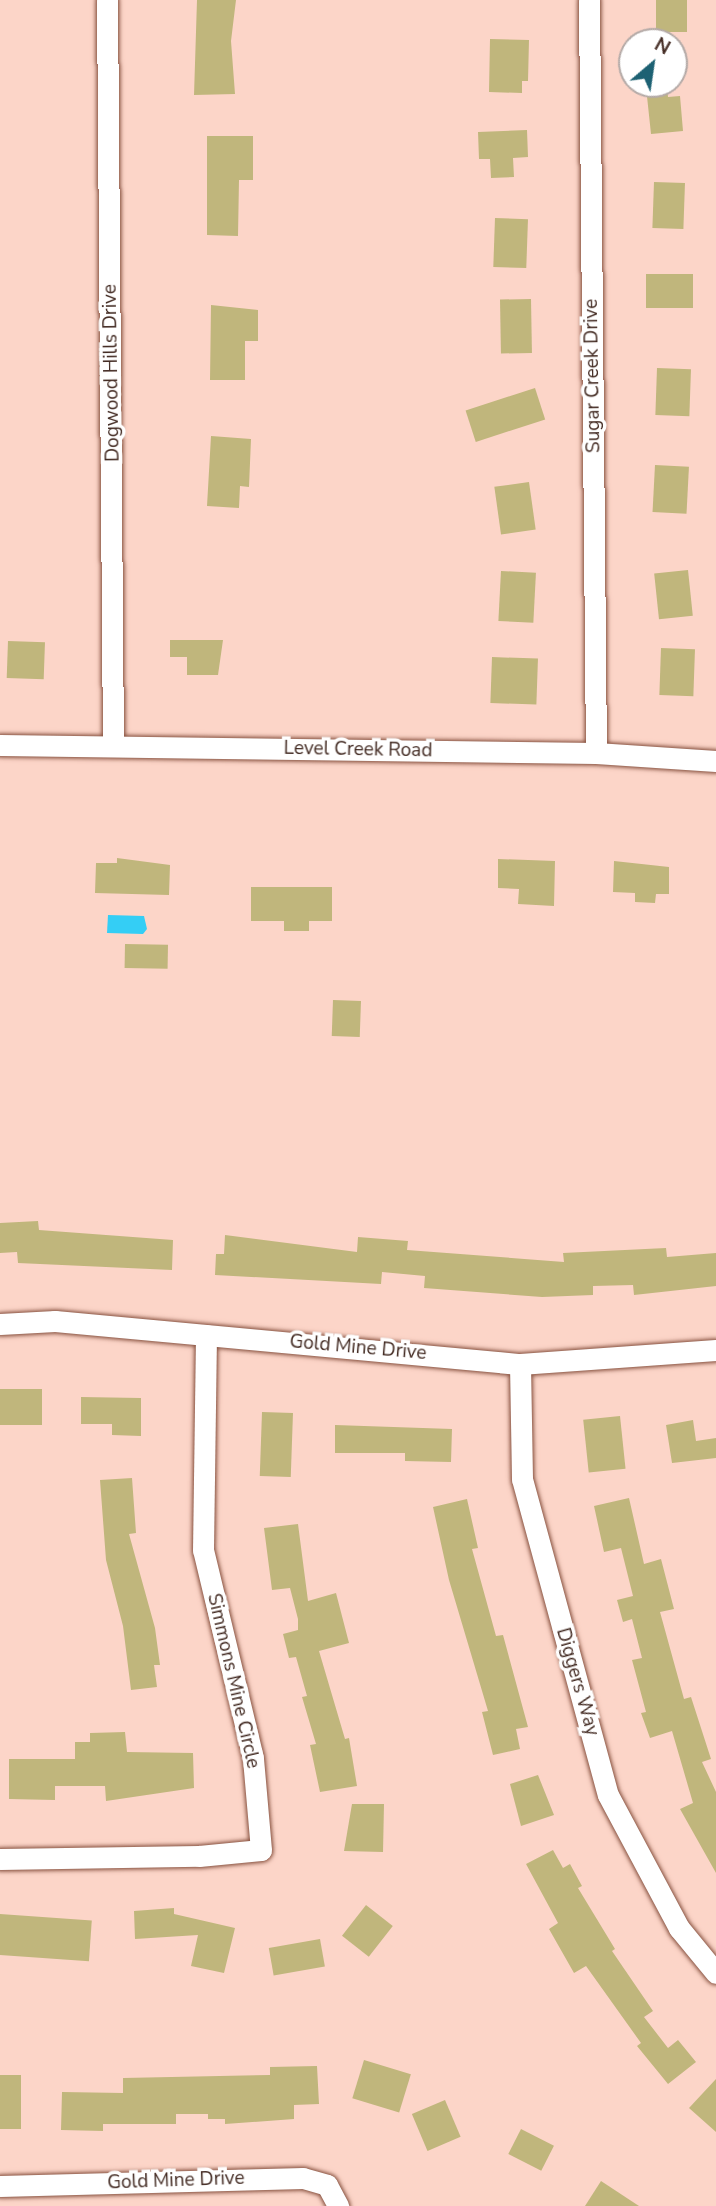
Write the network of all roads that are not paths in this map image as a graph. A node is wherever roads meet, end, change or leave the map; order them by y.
1 (107, 0) edge
2 (589, 0) edge
3 (0, 745) edge
4 (113, 746) junction
5 (596, 753) junction
6 (716, 761) edge
7 (0, 1324) edge
8 (206, 1335) junction
9 (716, 1349) edge
10 (520, 1364) junction
11 (0, 1859) edge
12 (716, 1973) edge
13 (0, 2186) edge
14 (338, 2206) edge

1 - 4 street, Dogwood Hills Drive
2 - 5 street, Sugar Creek Drive
3 - 4 street, Level Creek Road
4 - 5 street, Level Creek Road
5 - 6 street, Level Creek Road
7 - 8 street, Gold Mine Drive
8 - 10 street, Gold Mine Drive
8 - 11 street, Simmons Mine Circle
9 - 10 street, Gold Mine Drive
10 - 12 street, Diggers Way
13 - 14 street, Gold Mine Drive

